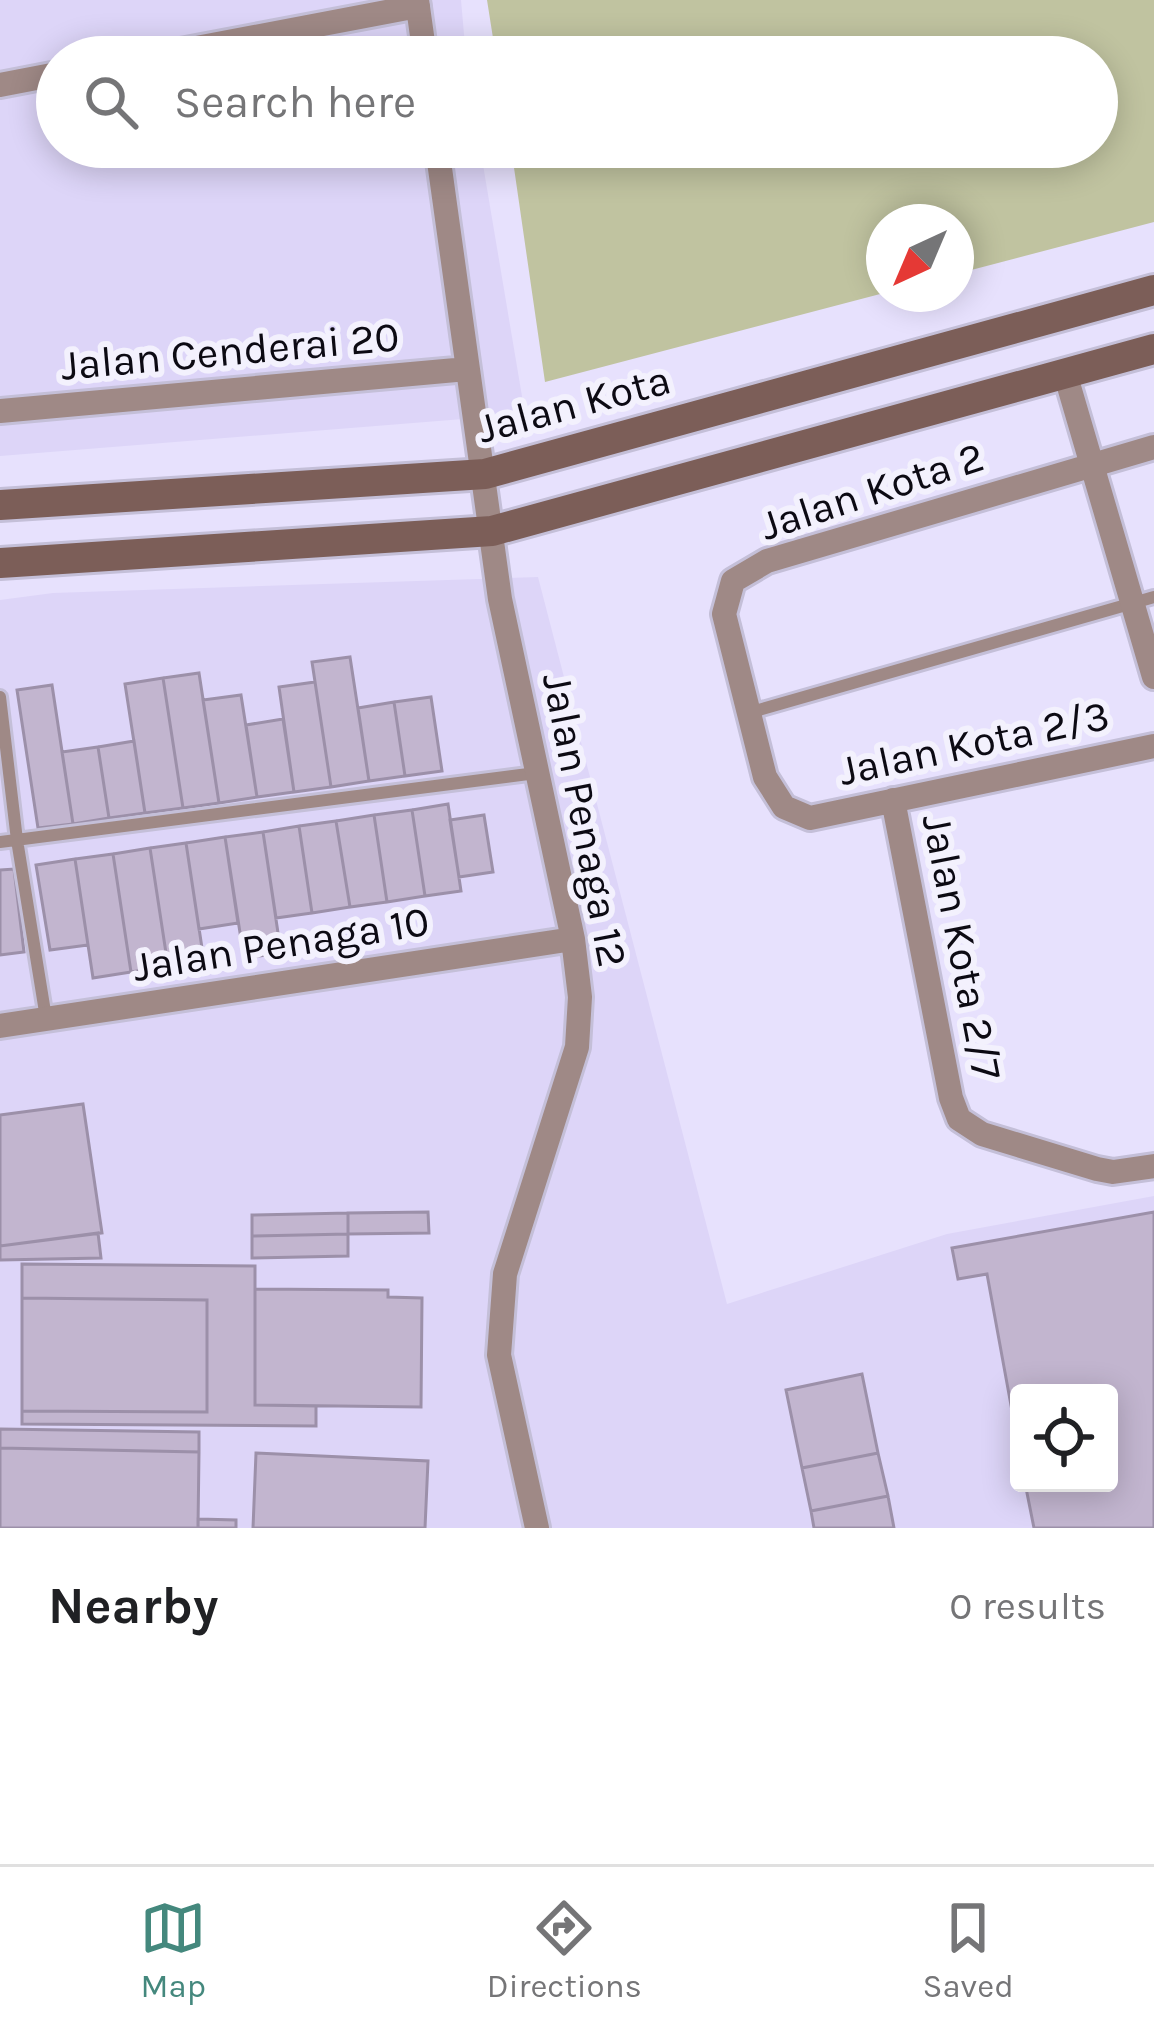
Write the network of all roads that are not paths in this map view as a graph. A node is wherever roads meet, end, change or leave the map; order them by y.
1 (418, 3) edge
2 (254, 36) edge
3 (422, 36) edge
4 (36, 78) edge
5 (0, 85) edge
6 (440, 168) edge
7 (1154, 290) edge
8 (1154, 349) edge
9 (467, 369) junction
10 (1065, 373) junction
11 (0, 411) edge
12 (1154, 447) edge
13 (1093, 464) junction
14 (485, 474) junction
15 (0, 505) edge
16 (492, 531) junction
17 (0, 563) edge
18 (1143, 600) edge
19 (1154, 677) edge
20 (0, 697) edge
21 (748, 713) junction
22 (1154, 746) edge
23 (538, 772) junction
24 (893, 800) junction
25 (810, 818) joint
26 (17, 840) junction
27 (0, 842) edge
28 (573, 939) junction
29 (46, 1019) junction
30 (0, 1026) edge
31 (1154, 1166) edge
32 (537, 1528) edge

1 - 2 street
1 - 3 street
4 - 5 street
6 - 9 street, Jalan Penaga 12
7 - 14 main road, Jalan Kota
8 - 10 main road
9 - 11 street, Jalan Cenderai 20
9 - 14 street, Jalan Penaga 12
10 - 13 street
10 - 16 main road
12 - 13 street, Jalan Kota 2
13 - 18 street
13 - 21 street, Jalan Kota 2
14 - 15 main road, Jalan Kota
14 - 16 street, Jalan Penaga 12
16 - 17 main road
16 - 23 street, Jalan Penaga 12
18 - 19 street
18 - 21 lane
20 - 26 lane
21 - 25 street, Jalan Kota 2
22 - 24 street, Jalan Kota 2/3
23 - 26 lane
23 - 28 street, Jalan Penaga 12
24 - 25 street, Jalan Kota 2/3
24 - 31 street, Jalan Kota 2/7
26 - 27 lane
26 - 29 lane
28 - 29 street, Jalan Penaga 10
28 - 32 street, Jalan Penaga 12
29 - 30 street, Jalan Penaga 10

